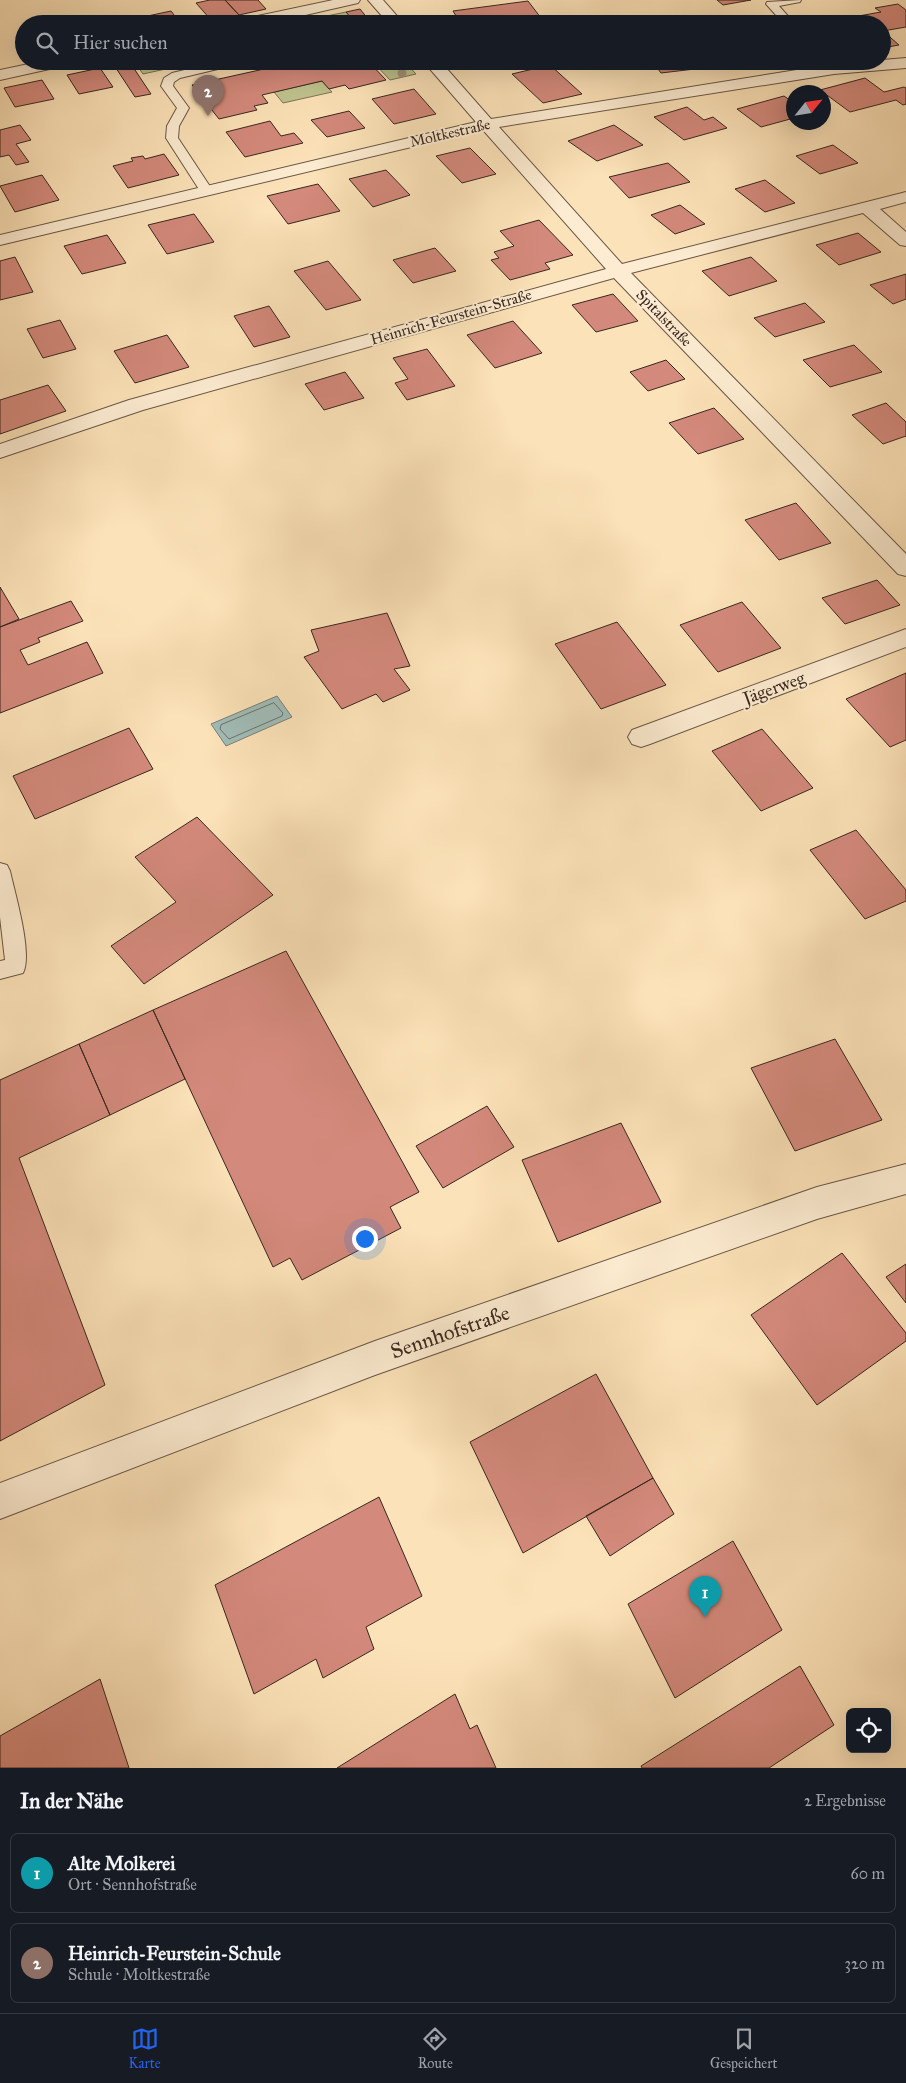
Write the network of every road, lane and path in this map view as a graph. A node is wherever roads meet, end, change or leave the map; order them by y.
1 (353, 0) edge
2 (375, 0) edge
3 (796, 0) edge
4 (285, 15) edge
5 (389, 15) edge
6 (781, 15) edge
7 (891, 63) edge
8 (906, 63) edge
9 (24, 70) edge
10 (198, 70) edge
11 (439, 70) edge
12 (801, 70) edge
13 (0, 75) edge
14 (488, 124) junction
15 (207, 191) junction
16 (906, 197) edge
17 (868, 208) junction
18 (0, 240) edge
19 (906, 240) edge
20 (618, 271) junction
21 (0, 451) edge
22 (906, 568) edge
23 (906, 638) edge
24 (641, 737) dead end
25 (0, 871) edge
26 (0, 970) edge
27 (906, 1179) edge
28 (0, 1501) edge

1 - 4 street
2 - 5 street
3 - 6 lane
7 - 8 street, Moltkestraße
9 - 13 street
10 - 15 lane
11 - 14 street, Spitalstraße
12 - 14 street, Moltkestraße
14 - 15 street, Moltkestraße
14 - 20 street, Spitalstraße
15 - 18 street, Moltkestraße
16 - 17 street, Heinrich-Feurstein-Straße
17 - 19 street
17 - 20 street, Heinrich-Feurstein-Straße
20 - 21 street, Heinrich-Feurstein-Straße
20 - 22 street, Spitalstraße
23 - 24 street, Jägerweg
25 - 26 lane
27 - 28 street, Sennhofstraße

